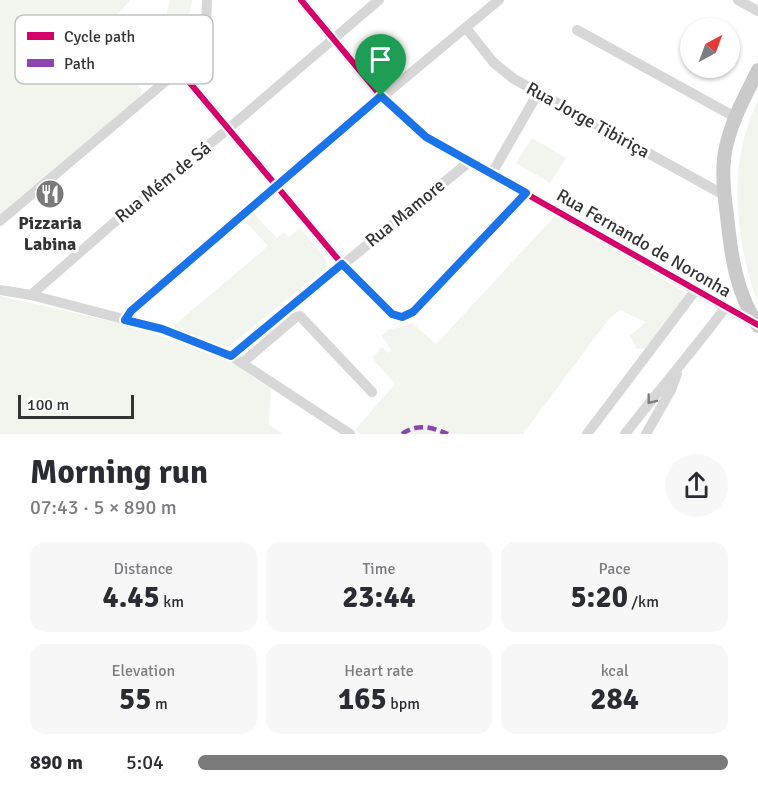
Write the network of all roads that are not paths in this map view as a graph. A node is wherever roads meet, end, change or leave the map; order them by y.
1 (302, 0) edge
2 (379, 0) edge
3 (499, 0) edge
4 (738, 0) edge
5 (758, 11) edge
6 (466, 28) junction
7 (577, 30) dead end
8 (332, 39) junction
9 (758, 70) edge
10 (162, 84) edge
11 (191, 84) edge
12 (538, 93) junction
13 (381, 96) junction
14 (735, 117) junction
15 (228, 129) junction
16 (469, 162) junction
17 (492, 173) junction
18 (276, 186) junction
19 (526, 193) junction
20 (724, 195) junction
21 (0, 221) edge
22 (342, 264) junction
23 (0, 290) edge
24 (695, 291) junction
25 (31, 295) junction
26 (725, 308) junction
27 (125, 320) junction
28 (758, 326) edge
29 (231, 356) junction
30 (242, 363) junction
31 (679, 369) junction
32 (372, 392) dead end
33 (350, 434) edge
34 (587, 434) edge
35 (625, 434) edge
36 (646, 434) edge

1 - 8 street, Rua Fernando de Noronha
2 - 8 street, Rua Mém de Sá
3 - 6 street
4 - 5 street
6 - 12 street, Rua Jorge Tibiriça
6 - 13 street
7 - 14 street
8 - 13 street, Rua Fernando de Noronha
8 - 15 street, Rua Mém de Sá
9 - 14 main road
10 - 21 street
11 - 15 street
12 - 17 street
12 - 20 street, Rua Jorge Tibiriça
13 - 16 street, Rua Fernando de Noronha
13 - 18 street
14 - 20 main road
15 - 18 street
15 - 25 street, Rua Mém de Sá
16 - 17 street, Rua Fernando de Noronha
16 - 22 street, Rua Mamore
17 - 19 street, Rua Fernando de Noronha
18 - 22 street
18 - 27 street
19 - 22 street
19 - 24 street, Rua Fernando de Noronha
20 - 28 main road
22 - 29 street, Rua Mamore
23 - 25 street
24 - 26 street, Rua Fernando de Noronha
24 - 34 street
25 - 27 street
26 - 28 street, Rua Fernando de Noronha
26 - 31 street
27 - 29 street
29 - 30 street
30 - 32 street
30 - 33 street
31 -> 35 street
31 - 36 street

